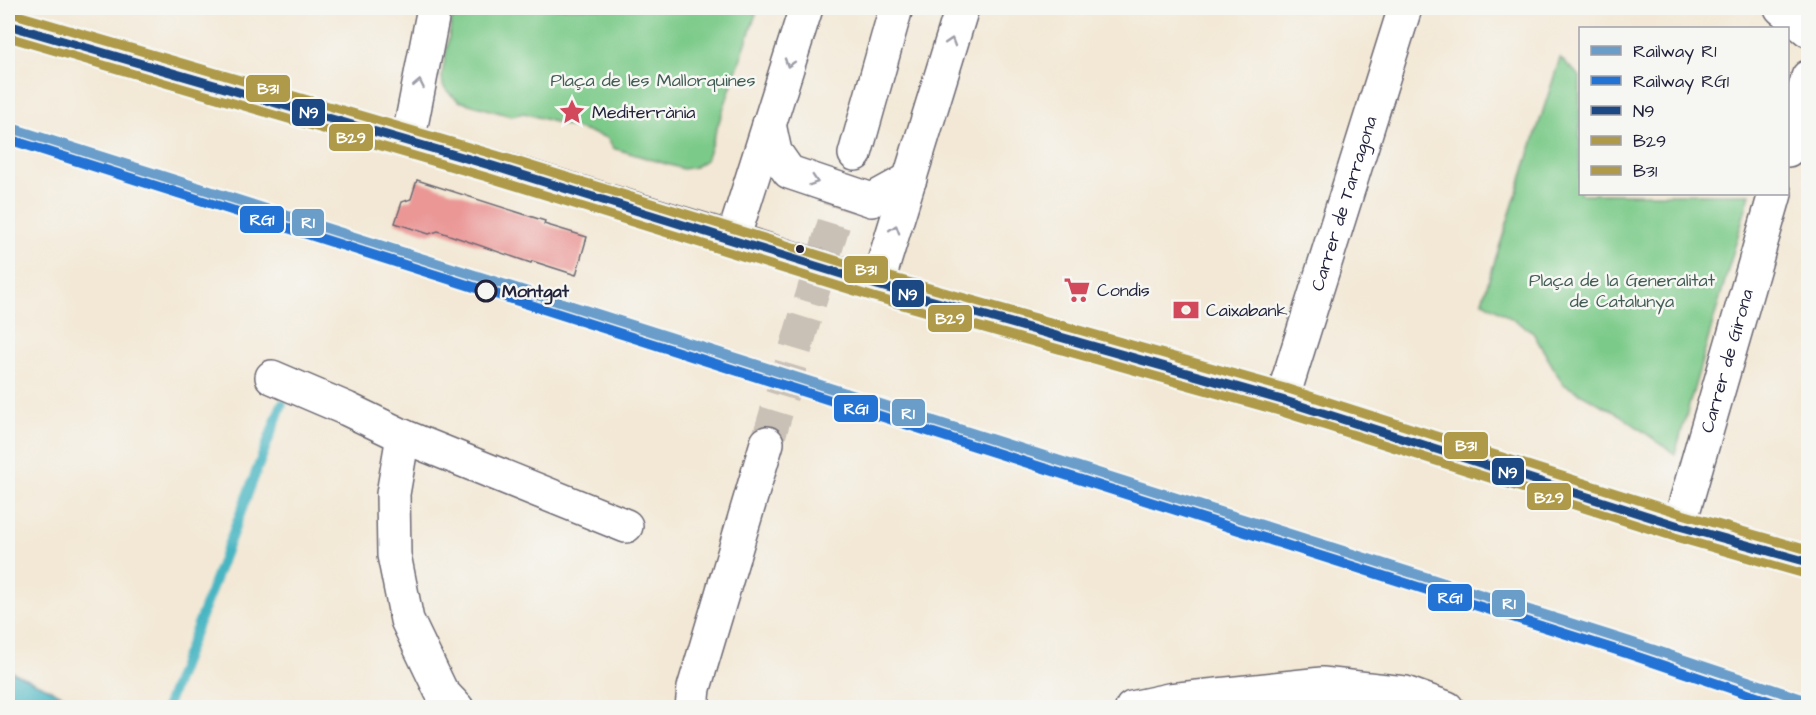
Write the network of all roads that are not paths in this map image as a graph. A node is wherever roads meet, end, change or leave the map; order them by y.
1 (434, 8) edge
2 (806, 8) edge
3 (896, 8) edge
4 (962, 8) edge
5 (1405, 8) edge
6 (1781, 8) edge
7 (8, 24) edge
8 (1809, 30) edge
9 (1809, 77) edge
10 (770, 124) junction
11 (408, 141) junction
12 (1789, 147) edge
13 (855, 154) tunnel mouth
14 (910, 179) junction
15 (1775, 195) edge
16 (733, 239) junction
17 (877, 285) junction
18 (272, 377) dead end
19 (1281, 400) junction
20 (403, 436) junction
21 (767, 443) tunnel mouth
22 (626, 526) dead end
23 (1679, 526) junction
24 (1809, 562) edge
25 (457, 708) edge
26 (692, 708) edge
27 (1132, 708) edge
28 (1447, 708) edge

11 -> 1 street
2 -> 10 street
3 - 13 street
14 -> 4 street
5 - 19 street, Carrer de Tarragona
6 - 8 street
7 - 11 main road
9 - 12 street
10 -> 14 street
10 - 16 street
11 - 16 main road
17 -> 14 street
15 - 23 street, Carrer de Girona
16 - 17 main road
17 - 19 main road
18 - 20 street
19 - 23 main road
20 - 22 street
20 - 25 street
21 - 26 street
23 - 24 main road
27 - 28 street

